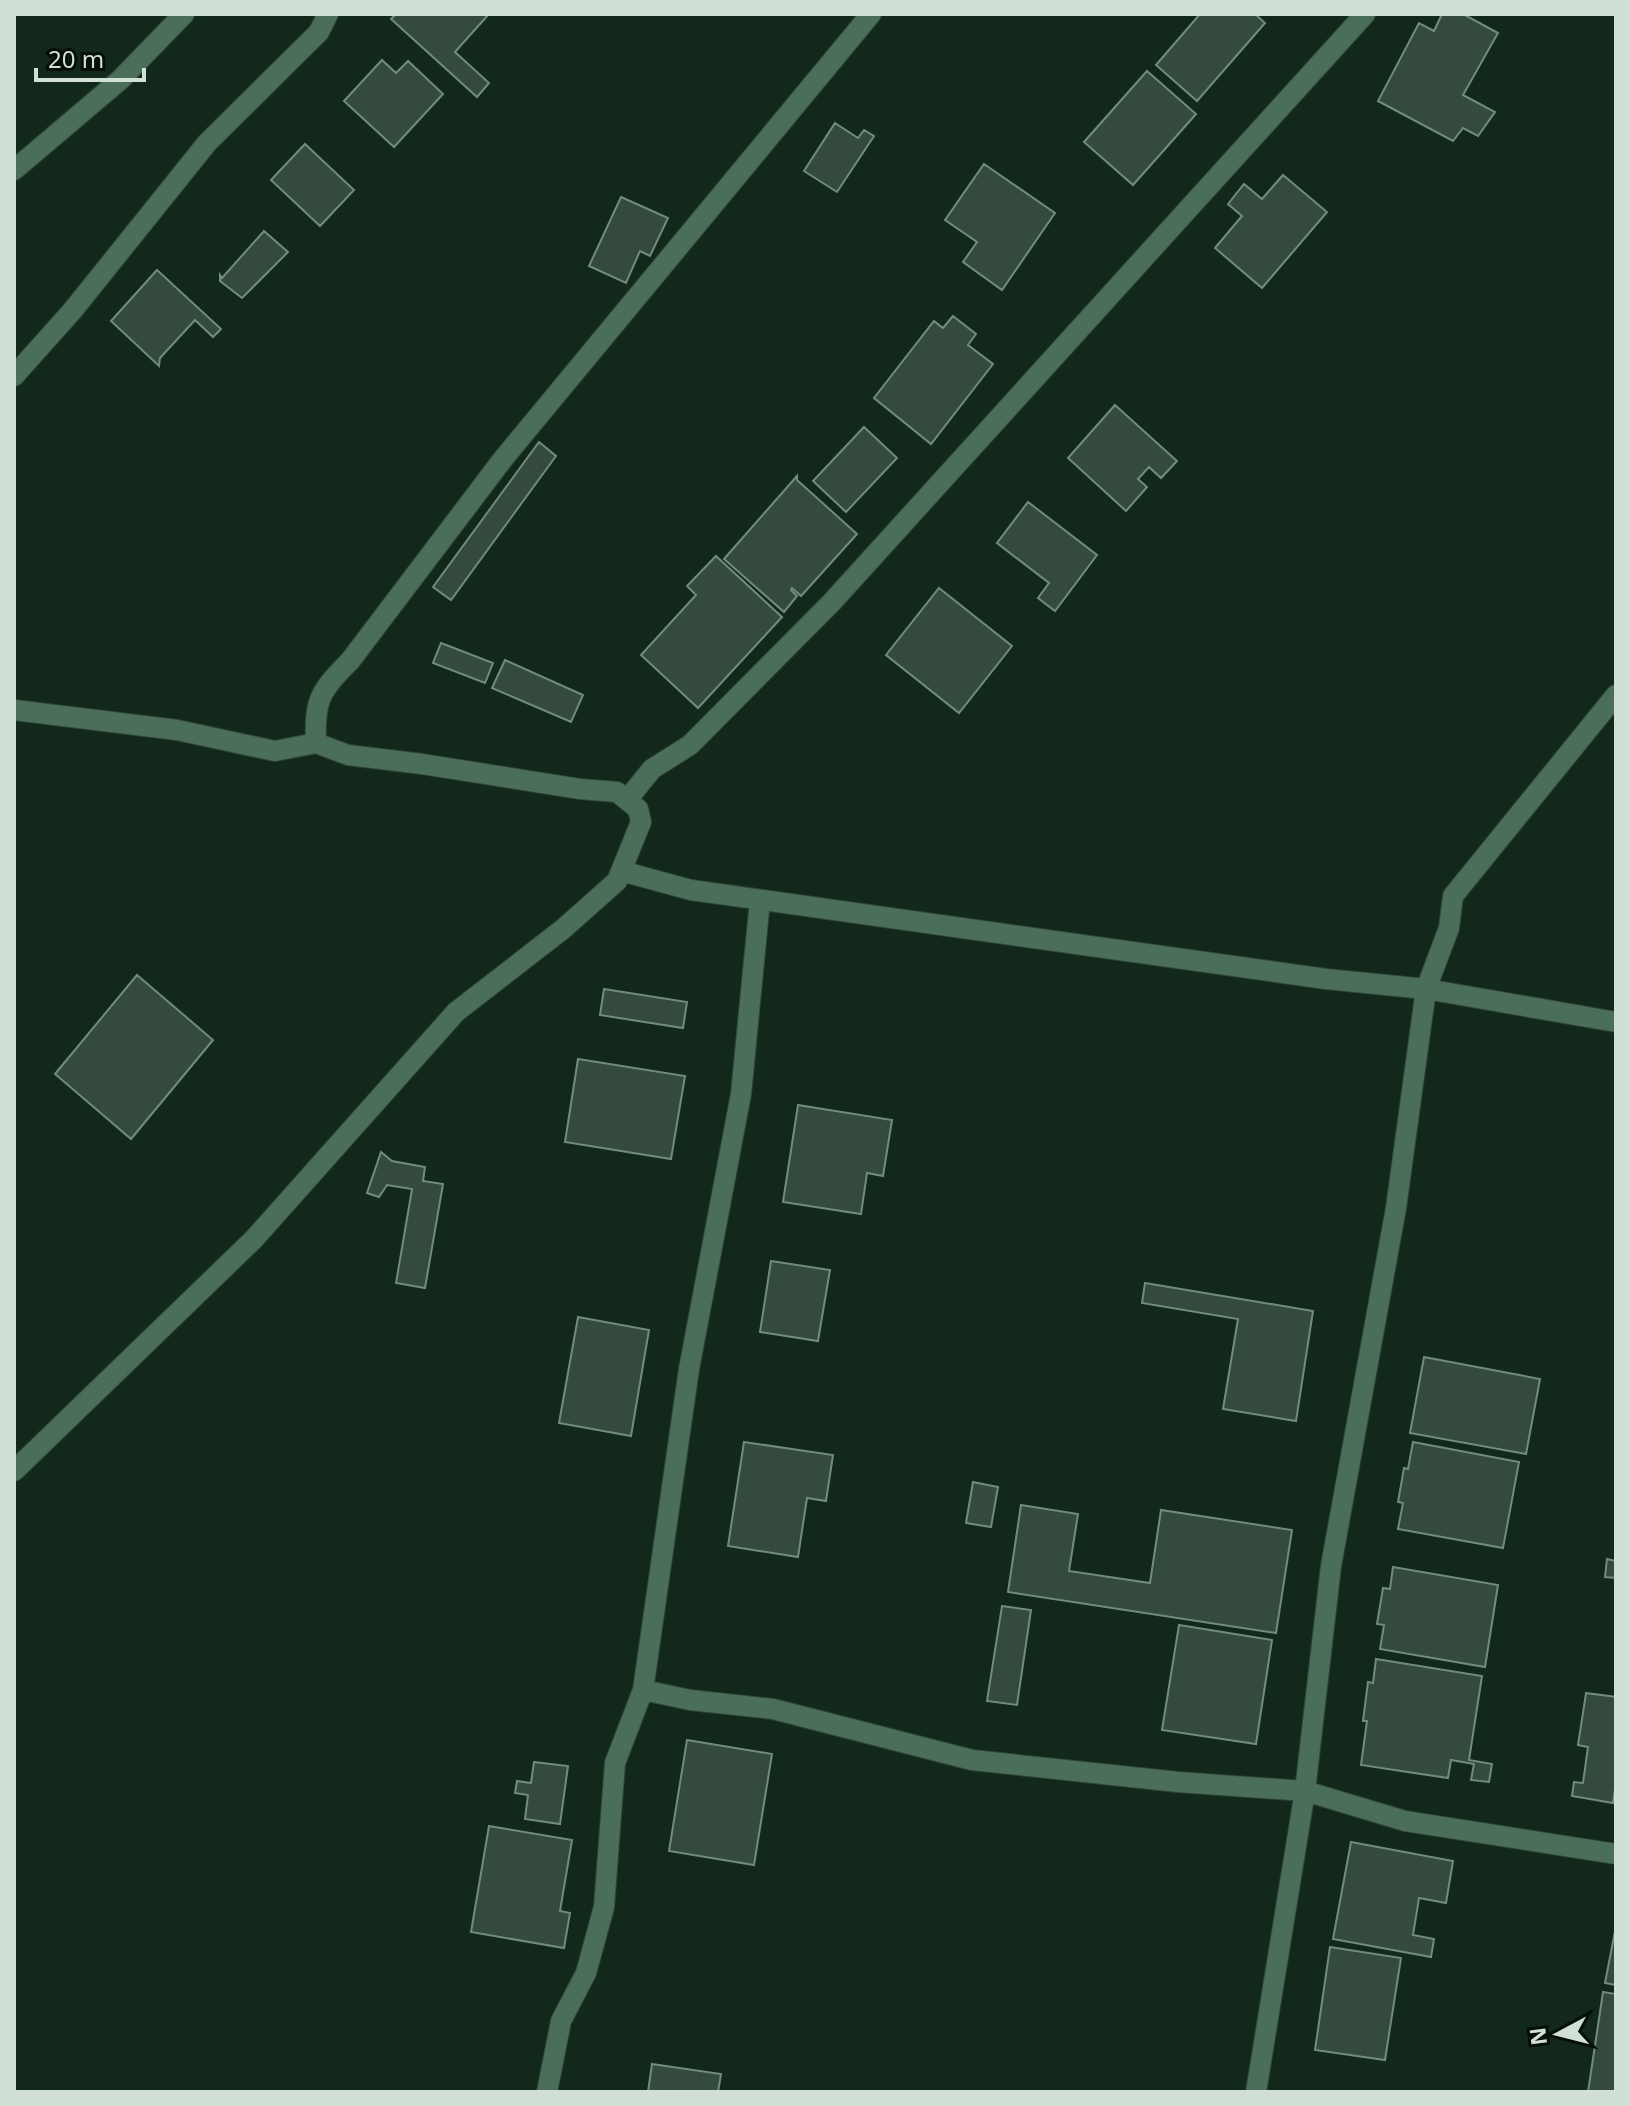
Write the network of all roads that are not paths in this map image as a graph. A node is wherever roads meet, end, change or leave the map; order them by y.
1 (184, 14) edge
2 (328, 14) edge
3 (871, 14) edge
4 (1365, 14) edge
5 (14, 170) edge
6 (14, 376) edge
7 (1616, 695) edge
8 (14, 710) edge
9 (316, 743) junction
10 (627, 800) junction
11 (621, 871) junction
12 (760, 900) junction
13 (1426, 989) junction
14 (1616, 1022) edge
15 (14, 1471) edge
16 (643, 1690) junction
17 (1305, 1791) junction
18 (1616, 1854) edge
19 (547, 2092) edge
20 (1256, 2092) edge

1 - 5 street
2 - 6 street
3 - 9 street
4 - 10 street
7 - 13 street
8 - 9 street
9 - 10 street
10 - 11 street
11 - 12 street
11 - 15 street
12 - 13 street
12 - 16 street
13 - 14 street
13 - 17 street
16 - 17 street
16 - 19 street
17 - 18 street
17 - 20 street

